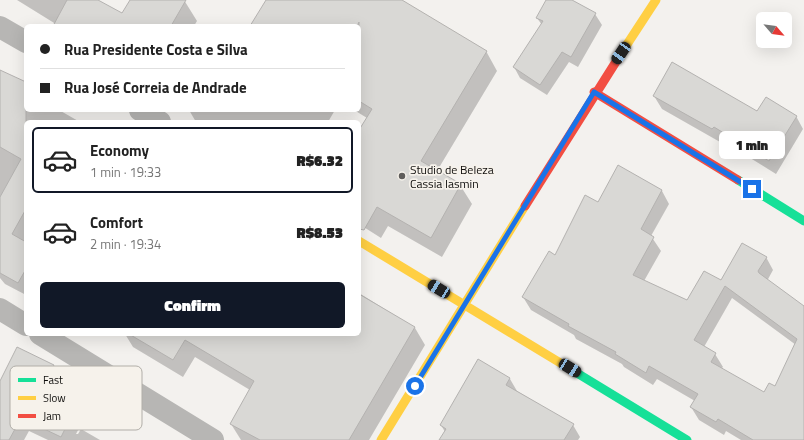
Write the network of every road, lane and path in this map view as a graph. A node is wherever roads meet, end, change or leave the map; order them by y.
1 (656, 0) edge
2 (0, 27) edge
3 (24, 41) edge
4 (594, 92) junction
5 (143, 112) edge
6 (157, 120) edge
7 (804, 222) edge
8 (361, 242) edge
9 (466, 305) junction
10 (0, 309) edge
11 (24, 324) edge
12 (43, 336) edge
13 (92, 366) edge
14 (142, 396) edge
15 (213, 440) edge
16 (381, 440) edge
17 (687, 440) edge

1 - 4 street
2 - 3 street
4 - 7 street
4 - 9 street
5 - 6 street
8 - 9 street
9 - 16 street
9 - 17 street
10 - 11 street
12 - 13 street
14 - 15 street

